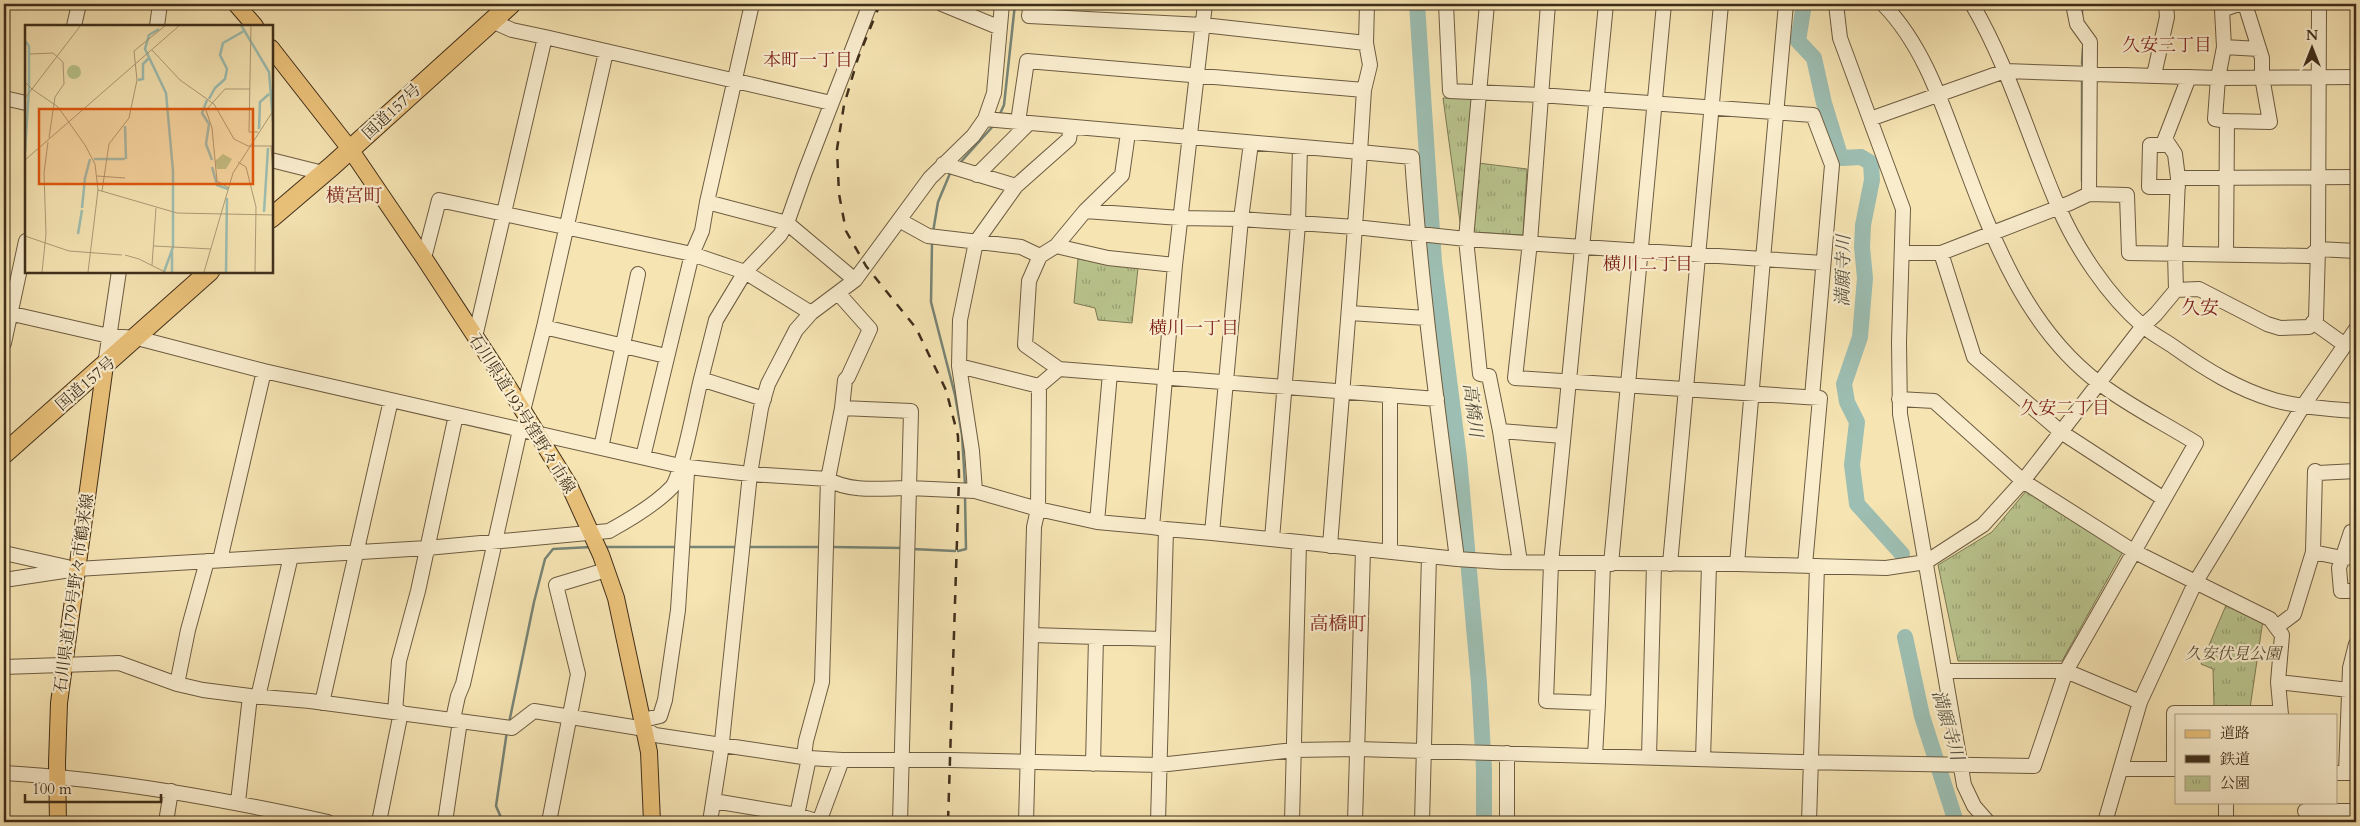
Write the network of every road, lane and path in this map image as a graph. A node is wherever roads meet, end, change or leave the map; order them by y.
1 (79, 4) edge
2 (160, 4) edge
3 (236, 4) edge
4 (511, 4) edge
5 (752, 4) edge
6 (870, 4) edge
7 (942, 4) edge
8 (1002, 4) edge
9 (1031, 4) edge
10 (1205, 4) edge
11 (1366, 4) edge
12 (1446, 4) edge
13 (1487, 4) edge
14 (1548, 4) edge
15 (1606, 4) edge
16 (1664, 4) edge
17 (1721, 4) edge
18 (1786, 4) edge
19 (1836, 4) edge
20 (1883, 4) edge
21 (1972, 4) edge
22 (2073, 4) edge
23 (2166, 4) edge
24 (2239, 4) edge
25 (2244, 4) edge
26 (2319, 4) edge
27 (2218, 7) edge
28 (492, 21) junction
29 (74, 25) edge
30 (157, 25) edge
31 (254, 25) edge
32 (1203, 25) junction
33 (998, 28) junction
34 (545, 37) junction
35 (1366, 43) junction
36 (2224, 47) junction
37 (272, 49) edge
38 (2259, 49) junction
39 (606, 52) junction
40 (2005, 71) junction
41 (2089, 72) junction
42 (1198, 75) junction
43 (2154, 75) junction
44 (2188, 77) junction
45 (2262, 77) junction
46 (2319, 77) junction
47 (2356, 77) edge
48 (2218, 78) junction
49 (734, 81) junction
50 (1364, 90) junction
51 (1479, 92) junction
52 (1540, 95) junction
53 (1938, 95) junction
54 (4, 98) edge
55 (1596, 99) junction
56 (831, 103) junction
57 (1653, 103) junction
58 (25, 104) edge
59 (1711, 107) junction
60 (1776, 112) junction
61 (1870, 119) junction
62 (992, 120) junction
63 (2227, 121) junction
64 (1023, 122) junction
65 (1071, 127) junction
66 (1128, 133) junction
67 (1188, 137) junction
68 (1251, 143) junction
69 (2169, 145) junction
70 (1300, 148) junction
71 (350, 149) junction
72 (1360, 152) junction
73 (272, 160) edge
74 (945, 165) junction
75 (323, 173) junction
76 (977, 175) junction
77 (2318, 177) junction
78 (2356, 177) edge
79 (2227, 178) junction
80 (2178, 182) junction
81 (1016, 186) junction
82 (2088, 194) junction
83 (707, 202) junction
84 (2058, 207) junction
85 (1085, 211) junction
86 (504, 214) junction
87 (272, 217) edge
88 (1180, 218) junction
89 (1241, 219) junction
90 (899, 220) junction
91 (787, 223) junction
92 (1298, 224) junction
93 (1355, 227) junction
94 (566, 228) junction
95 (1990, 233) junction
96 (1417, 235) junction
97 (1461, 239) junction
98 (976, 242) junction
99 (1530, 242) junction
100 (25, 245) edge
101 (1582, 245) junction
102 (1056, 246) junction
103 (2318, 249) junction
104 (1640, 250) junction
105 (2356, 251) edge
106 (1903, 253) junction
107 (1941, 253) junction
108 (2175, 253) junction
109 (692, 254) junction
110 (1698, 254) junction
111 (2226, 254) junction
112 (1040, 256) junction
113 (424, 258) junction
114 (1763, 259) junction
115 (1823, 263) junction
116 (1175, 265) junction
117 (119, 272) edge
118 (209, 272) edge
119 (745, 272) junction
120 (638, 274) dead end
121 (855, 280) junction
122 (2176, 290) junction
123 (838, 293) junction
124 (7, 313) edge
125 (811, 313) junction
126 (1350, 313) junction
127 (1426, 318) junction
128 (2313, 322) junction
129 (2143, 326) junction
130 (544, 328) junction
131 (2356, 329) edge
132 (109, 336) junction
133 (476, 337) junction
134 (137, 338) junction
135 (4, 343) edge
136 (2345, 345) junction
137 (623, 347) junction
138 (666, 356) junction
139 (105, 364) junction
140 (959, 366) junction
141 (1059, 369) junction
142 (264, 371) junction
143 (1110, 373) junction
144 (1489, 376) junction
145 (1164, 377) junction
146 (1515, 378) junction
147 (701, 379) junction
148 (1569, 382) junction
149 (1225, 383) junction
150 (2100, 384) junction
151 (1628, 385) junction
152 (1039, 386) junction
153 (1284, 387) junction
154 (1685, 389) junction
155 (1342, 391) junction
156 (1751, 394) junction
157 (1390, 395) junction
158 (1812, 398) junction
159 (764, 399) junction
160 (1437, 399) junction
161 (1899, 399) junction
162 (391, 400) junction
163 (2304, 406) junction
164 (842, 408) junction
165 (523, 411) junction
166 (2356, 411) edge
167 (456, 415) junction
168 (528, 431) junction
169 (1500, 431) junction
170 (2061, 432) junction
171 (1563, 436) junction
172 (602, 448) junction
173 (4, 454) edge
174 (642, 456) junction
175 (680, 466) junction
176 (2356, 472) edge
177 (750, 474) junction
178 (828, 479) junction
179 (2023, 481) junction
180 (909, 488) junction
181 (968, 491) junction
182 (2164, 499) junction
183 (1038, 509) junction
184 (1097, 522) junction
185 (1159, 528) junction
186 (2356, 532) edge
187 (1212, 533) junction
188 (1272, 539) junction
189 (496, 540) junction
190 (1299, 542) junction
191 (596, 543) junction
192 (1330, 546) junction
193 (427, 548) junction
194 (1363, 550) junction
195 (2133, 551) junction
196 (358, 552) junction
197 (1390, 552) junction
198 (2313, 552) junction
199 (4, 553) edge
200 (291, 556) junction
201 (1429, 556) junction
202 (2356, 557) edge
203 (2342, 558) junction
204 (1457, 559) junction
205 (214, 560) junction
206 (1520, 562) junction
207 (1926, 562) junction
208 (1551, 563) junction
209 (1607, 564) junction
210 (1654, 564) junction
211 (1670, 564) junction
212 (1737, 564) junction
213 (1709, 565) junction
214 (1811, 565) junction
215 (77, 569) junction
216 (606, 570) junction
217 (4, 580) edge
218 (2195, 583) junction
219 (2356, 591) edge
220 (2278, 626) junction
221 (1032, 635) junction
222 (1096, 637) junction
223 (1162, 639) junction
224 (2356, 648) edge
225 (64, 666) junction
226 (4, 667) edge
227 (1946, 671) junction
228 (2066, 671) junction
229 (2278, 682) junction
230 (177, 684) junction
231 (2349, 690) junction
232 (254, 696) junction
233 (2140, 702) junction
234 (322, 703) junction
235 (1598, 703) junction
236 (398, 712) junction
237 (2225, 714) edge
238 (2281, 714) edge
239 (569, 718) junction
240 (456, 720) junction
241 (644, 724) junction
242 (2347, 726) edge
243 (721, 744) junction
244 (1357, 748) junction
245 (1294, 750) junction
246 (1424, 751) junction
247 (1507, 753) junction
248 (1595, 756) junction
249 (806, 757) junction
250 (1649, 758) junction
251 (1703, 759) junction
252 (842, 760) junction
253 (901, 760) junction
254 (1811, 763) junction
255 (1028, 764) junction
256 (1093, 764) junction
257 (1962, 764) junction
258 (1159, 766) junction
259 (2122, 769) junction
260 (2175, 769) edge
261 (4, 773) edge
262 (2346, 773) edge
263 (57, 776) junction
264 (171, 791) junction
265 (714, 801) junction
266 (238, 802) junction
267 (2226, 804) edge
268 (2356, 811) edge
269 (2305, 812) edge
270 (798, 818) edge
271 (58, 822) edge
272 (166, 822) edge
273 (328, 822) edge
274 (379, 822) edge
275 (445, 822) edge
276 (549, 822) edge
277 (652, 822) edge
278 (710, 822) edge
279 (900, 822) edge
280 (1026, 822) edge
281 (1158, 822) edge
282 (1292, 822) edge
283 (1355, 822) edge
284 (1422, 822) edge
285 (1507, 822) edge
286 (1809, 822) edge
287 (1988, 822) edge
288 (2105, 822) edge
289 (2226, 822) edge

1 - 29 street
2 - 30 street
3 - 31 main road
4 - 28 highway, 国道157号
5 - 49 street
6 - 56 street
7 - 33 street
8 - 33 street
9 - 32 street
10 - 32 street
11 - 35 street
12 - 51 street
13 - 51 street
14 - 52 street
15 - 55 street
16 - 57 street
17 - 59 street
18 - 60 street
19 - 61 street
20 - 53 street
21 - 40 street
22 - 41 street
23 - 43 street
24 - 27 street
25 - 38 street
26 - 46 street
27 - 36 street
28 - 34 street
28 - 71 highway, 国道157号
32 - 35 street
32 - 42 street
33 - 62 street
34 - 39 street
34 - 86 street
35 - 50 street
36 - 38 street
36 - 48 street
37 - 71 main road, 石川県道193号窪野々市線
38 - 45 street
39 - 49 street
39 - 94 street
40 - 41 street
40 - 53 street
40 - 84 street
41 - 43 street
41 - 82 street
42 - 50 street
42 - 64 street
42 - 67 street
43 - 44 street
44 - 48 street
44 - 69 street
45 - 46 street
45 - 48 street
45 - 63 street
46 - 47 street
46 - 77 street
48 - 63 street
49 - 56 street
49 - 83 street
50 - 72 street
51 - 52 street
51 - 97 street
52 - 55 street
52 - 99 street
53 - 61 street
53 - 95 street
54 - 58 street
55 - 57 street
55 - 101 street
56 - 91 street
57 - 59 street
57 - 104 street
59 - 60 street
59 - 110 street
60 - 114 street
60 - 115 street
61 - 106 street
62 - 64 street
62 - 74 street
63 - 79 street
64 - 65 street
64 - 76 street
65 - 66 street
65 - 81 street
66 - 67 street
66 - 85 street
67 - 68 street
67 - 88 street
68 - 70 street
68 - 89 street
69 - 80 street
69 - 80 street
70 - 72 street
70 - 92 street
71 - 75 highway, 国道157号
71 - 113 main road, 石川県道193号窪野々市線
72 - 93 street
72 - 96 street
73 - 75 street
74 - 76 street
74 - 90 street
75 - 87 highway, 国道157号
76 - 81 street
77 - 78 street
77 - 79 street
77 - 103 street
79 - 80 street
79 - 111 street
80 - 108 street
81 - 98 street
82 - 84 street
82 - 108 street
83 - 91 street
83 - 109 street
84 - 95 street
84 - 129 street
85 - 88 street
85 - 102 street
86 - 94 street
86 - 113 street
86 - 133 street
88 - 89 street
88 - 116 street
89 - 92 street
89 - 149 street
90 - 98 street
90 - 121 street
91 - 119 street
91 - 121 street
92 - 93 street
92 - 153 street
93 - 96 street
93 - 126 street
94 - 109 street
94 - 130 street
95 - 107 street
95 - 150 street
96 - 97 street
96 - 127 street
97 - 99 street
97 - 144 street
98 - 112 street
98 - 140 street
99 - 101 street
99 - 146 street
100 - 124 street
101 - 104 street
101 - 148 street
102 - 112 street
102 - 116 street
103 - 105 street
103 - 111 street
103 - 128 street
104 - 110 street
104 - 151 street
106 - 107 street
106 - 161 street
107 - 170 street
108 - 111 street
108 - 122 street
109 - 119 street
109 - 138 street
110 - 114 street
110 - 154 street
112 - 141 street
113 - 133 main road, 石川県道193号窪野々市線
114 - 115 street
114 - 156 street
115 - 158 street
116 - 145 street
117 - 132 street
118 - 134 highway, 国道157号
119 - 125 street
119 - 147 street
120 - 137 street
121 - 123 street
122 - 128 street
122 - 129 street
123 - 125 street
123 - 164 street
124 - 132 street
124 - 135 street
125 - 159 street
126 - 127 street
126 - 155 street
127 - 160 street
128 - 136 street
129 - 150 street
129 - 163 street
130 - 137 street
130 - 165 street
131 - 136 street
132 - 134 street
132 - 139 street
133 - 165 main road, 石川県道193号窪野々市線
134 - 139 highway, 国道157号
134 - 142 street
136 - 163 street
137 - 138 street
137 - 172 street
138 - 174 street
139 - 173 highway, 国道157号
139 - 215 main road, 石川県道179号野々市鶴来線
140 - 152 street
140 - 181 street
141 - 143 street
141 - 152 street
142 - 162 street
142 - 205 street
143 - 145 street
143 - 184 street
144 - 146 street
144 - 169 street
145 - 149 street
145 - 185 street
146 - 148 street
147 - 159 street
147 - 175 street
148 - 151 street
148 - 171 street
149 - 153 street
149 - 187 street
150 - 170 street
150 - 182 street
151 - 154 street
151 - 209 street
152 - 183 street
153 - 155 street
153 - 188 street
154 - 156 street
154 - 211 street
155 - 157 street
155 - 192 street
156 - 158 street
156 - 212 street
157 - 160 street
157 - 197 street
158 - 214 street
159 - 177 street
160 - 204 street
161 - 179 street
161 - 207 street
162 - 167 street
162 - 196 street
163 - 166 street
163 - 218 street
164 - 178 street
164 - 180 street
165 - 168 main road, 石川県道193号窪野々市線
167 - 168 street
167 - 193 street
168 - 172 street
168 - 189 street
168 - 191 main road, 石川県道193号窪野々市線
169 - 171 street
169 - 206 street
170 - 179 street
170 - 182 street
171 - 208 street
172 - 174 street
174 - 175 street
175 - 177 street
175 - 191 street
175 - 241 street
176 - 198 street
177 - 178 street
177 - 243 street
178 - 180 street
178 - 249 street
179 - 195 street
179 - 207 street
180 - 181 street
180 - 253 street
181 - 183 street
182 - 195 street
183 - 184 street
183 - 221 street
184 - 185 street
185 - 187 street
185 - 223 street
186 - 203 street
187 - 188 street
188 - 190 street
189 - 191 street
189 - 193 street
189 - 240 street
190 - 192 street
190 - 245 street
191 - 216 main road, 石川県道193号窪野々市線
192 - 194 street
193 - 196 street
193 - 236 street
194 - 197 street
194 - 244 street
195 - 218 street
195 - 228 street
196 - 200 street
196 - 234 street
197 - 201 street
198 - 203 street
198 - 220 street
199 - 215 street
200 - 205 street
200 - 232 street
201 - 204 street
201 - 246 street
202 - 203 street
203 - 219 street
204 - 206 street
205 - 215 street
205 - 230 street
206 - 208 street
207 - 214 street
207 - 227 street
208 - 209 street
208 - 235 street
209 - 210 street
209 - 235 street
210 - 211 street
210 - 250 street
211 - 213 street
212 - 213 street
212 - 214 street
213 - 251 street
214 - 254 street
215 - 217 street
215 - 225 main road, 石川県道179号野々市鶴来線
216 - 239 street
216 - 241 main road, 石川県道193号窪野々市線
218 - 220 street
218 - 233 street
220 - 229 street
221 - 222 street
221 - 255 street
222 - 223 street
222 - 256 street
223 - 258 street
224 - 231 street
225 - 226 street
225 - 230 street
225 - 263 main road, 石川県道179号野々市鶴来線
227 - 228 street
227 - 257 street
228 - 233 street
228 - 257 street
229 - 231 street
229 - 238 street
230 - 232 street
231 - 242 street
232 - 234 street
232 - 266 street
233 - 259 street
234 - 236 street
235 - 248 street
236 - 240 street
236 - 274 street
237 - 238 street
237 - 260 street
239 - 240 street
239 - 241 street
239 - 276 street
240 - 275 street
241 - 243 street
241 - 277 main road, 石川県道193号窪野々市線
242 - 262 street
243 - 249 street
243 - 265 street
244 - 245 street
244 - 246 street
244 - 283 street
245 - 258 street
245 - 282 street
246 - 247 street
246 - 284 street
247 - 248 street
247 - 285 street
248 - 250 street
249 - 252 street
249 - 270 street
250 - 251 street
251 - 254 street
252 - 253 street
252 - 270 street
253 - 255 street
253 - 279 street
254 - 257 street
254 - 286 street
255 - 256 street
255 - 280 street
256 - 258 street
257 - 287 street
258 - 281 street
259 - 260 street
259 - 288 street
261 - 263 street
263 - 264 street
263 - 271 main road, 石川県道179号野々市鶴来線
264 - 266 street
264 - 272 street
265 - 270 street
265 - 278 street
266 - 273 street
267 - 289 street
268 - 269 street

